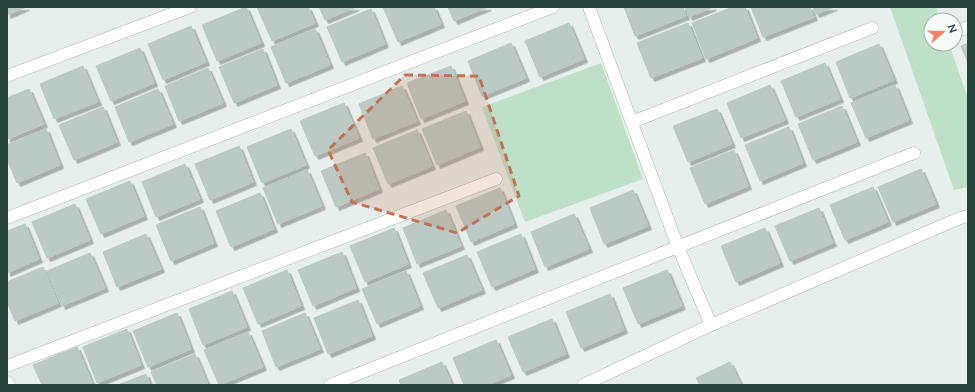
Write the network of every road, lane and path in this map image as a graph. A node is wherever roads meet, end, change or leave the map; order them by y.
1 (190, 7) edge
2 (553, 7) edge
3 (589, 7) edge
4 (872, 28) dead end
5 (7, 76) edge
6 (632, 122) junction
7 (914, 153) dead end
8 (496, 179) dead end
9 (968, 216) edge
10 (7, 218) edge
11 (678, 247) junction
12 (711, 325) junction
13 (7, 366) edge
14 (7, 382) edge
15 (8, 385) edge
16 (330, 385) edge
17 (583, 385) edge

1 - 5 street
2 - 10 street
3 - 6 street
4 - 6 street
6 - 11 street
7 - 11 street
8 - 13 street
9 - 12 street
11 - 12 street
11 - 16 street
12 - 17 street
14 - 15 street

